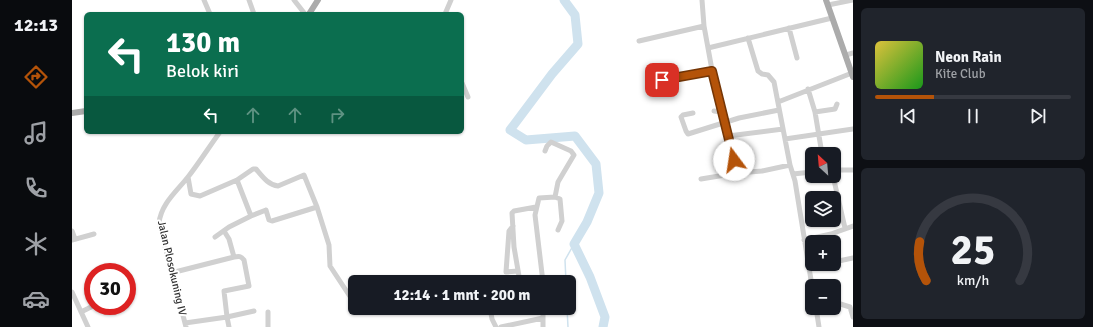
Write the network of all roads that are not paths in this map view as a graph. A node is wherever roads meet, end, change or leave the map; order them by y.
1 (204, 0) edge
2 (249, 0) edge
3 (294, 0) edge
4 (317, 0) edge
5 (451, 0) edge
6 (702, 0) edge
7 (853, 0) edge
8 (827, 3) edge
9 (209, 12) edge
10 (253, 12) edge
11 (303, 12) edge
12 (310, 12) edge
13 (446, 12) edge
14 (832, 18) junction
15 (704, 26) junction
16 (789, 28) junction
17 (748, 38) junction
18 (639, 41) dead end
19 (708, 48) junction
20 (853, 53) edge
21 (846, 55) junction
22 (797, 58) dead end
23 (712, 71) junction
24 (852, 75) edge
25 (662, 80) dead end
26 (464, 88) edge
27 (808, 89) junction
28 (468, 98) dead end
29 (778, 102) junction
30 (837, 104) dead end
31 (780, 110) junction
32 (84, 111) edge
33 (714, 111) dead end
34 (722, 112) junction
35 (814, 112) junction
36 (72, 113) edge
37 (693, 113) dead end
38 (725, 121) junction
39 (783, 129) junction
40 (853, 129) edge
41 (219, 134) edge
42 (818, 134) junction
43 (728, 136) junction
44 (785, 138) junction
45 (821, 147) edge
46 (545, 151) dead end
47 (790, 165) junction
48 (841, 170) edge
49 (853, 170) edge
50 (737, 173) junction
51 (805, 173) edge
52 (793, 174) junction
53 (188, 177) junction
54 (701, 179) dead end
55 (237, 180) junction
56 (834, 183) edge
57 (555, 197) junction
58 (317, 207) junction
59 (536, 207) junction
60 (251, 216) junction
61 (513, 226) junction
62 (853, 226) edge
63 (845, 228) junction
64 (558, 230) dead end
65 (72, 231) edge
66 (224, 231) junction
67 (94, 234) dead end
68 (215, 236) dead end
69 (74, 240) edge
70 (804, 240) junction
71 (805, 245) edge
72 (234, 257) junction
73 (853, 258) edge
74 (841, 261) edge
75 (518, 271) junction
76 (171, 273) junction
77 (519, 275) edge
78 (542, 275) edge
79 (72, 292) edge
80 (348, 293) edge
81 (841, 304) edge
82 (84, 310) edge
83 (254, 311) dead end
84 (81, 312) junction
85 (268, 312) dead end
86 (491, 315) edge
87 (817, 315) edge
88 (227, 317) junction
89 (853, 317) edge
90 (543, 318) joint
91 (185, 325) edge
92 (88, 327) edge
93 (229, 327) edge
94 (267, 327) edge
95 (496, 327) edge
96 (501, 327) edge
97 (543, 327) edge
98 (819, 327) edge

1 - 9 street
2 - 10 street
3 - 11 street
4 - 12 main road
5 - 13 street
6 - 15 street
7 - 8 street
8 - 14 main road
14 - 16 street
14 - 21 main road
15 - 18 street
15 - 19 street
16 - 17 street
16 - 22 street
17 - 19 street
17 - 29 street
19 - 23 street
20 - 21 street
21 - 24 main road
23 - 25 street
23 - 34 street
24 - 27 street
26 - 28 street
27 - 29 street
27 - 35 street
29 - 31 street
30 - 35 street
31 - 38 street
31 - 39 street
32 - 36 main road
33 - 34 street
34 - 38 street
35 - 42 street
37 - 38 street
38 - 43 street
39 - 43 street
39 - 44 street
40 - 42 street
41 - 53 street, Jalan Plosokuning IV
42 - 44 street
42 - 45 street
43 - 50 street
44 - 47 street
46 - 57 street
47 - 50 street
47 - 52 street
48 - 49 street
50 - 54 street
51 - 52 street
52 - 70 street
53 - 55 street
53 - 76 street, Jalan Plosokuning IV
55 - 58 street
55 - 60 street
56 - 63 street
57 - 59 street
57 - 64 street
58 - 60 street
58 - 80 street
59 - 61 street
59 - 78 street
60 - 66 street
61 - 75 street
61 - 75 street
62 - 63 street
63 - 70 street
65 - 69 street
66 - 68 street
66 - 72 street
67 - 69 street
70 - 71 street
72 - 76 street
72 - 88 street
73 - 74 street
75 - 77 street
76 - 91 street, Jalan Plosokuning IV
79 - 84 street
81 - 89 street
82 - 84 street
83 - 88 street
84 - 92 street
85 - 94 street
86 - 95 street
87 - 98 street
88 - 91 street
88 - 93 street
90 - 96 street
90 - 97 street

